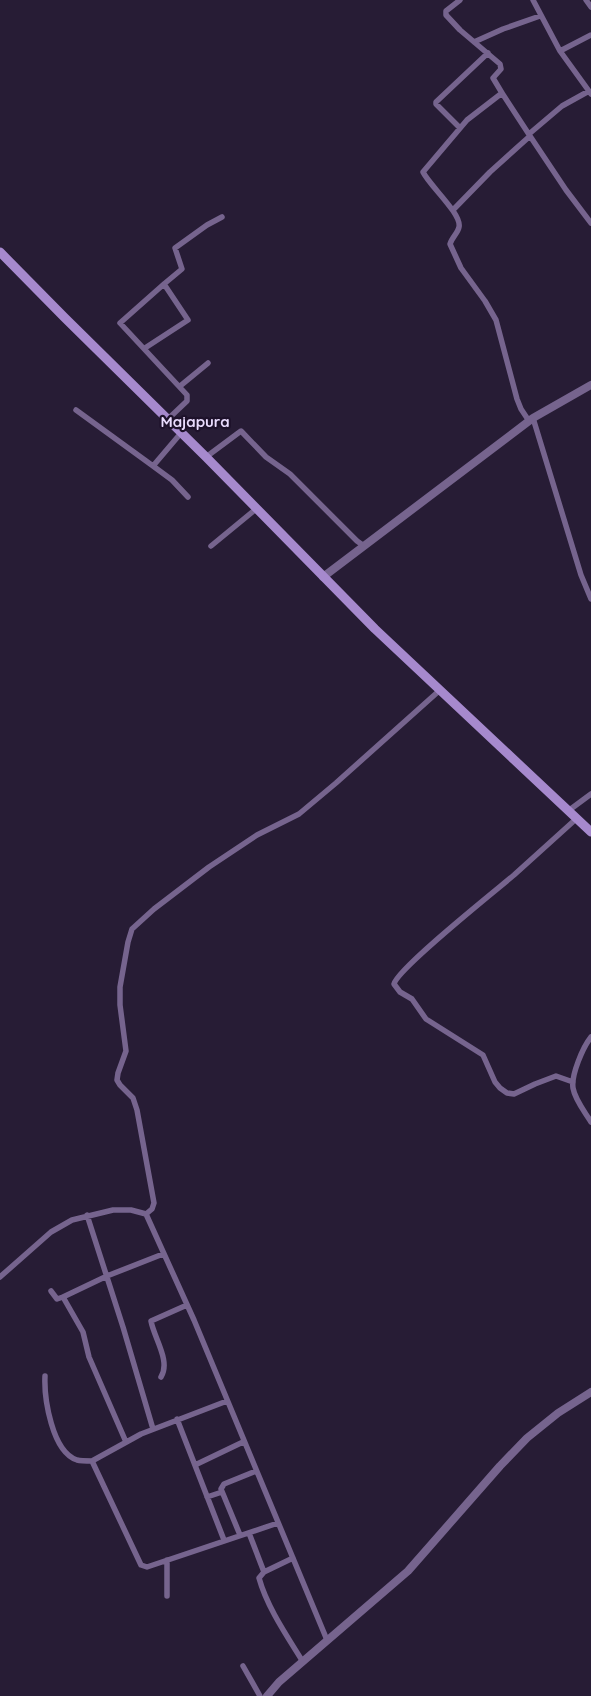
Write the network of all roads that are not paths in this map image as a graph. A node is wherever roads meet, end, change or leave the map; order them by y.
1 (460, 0) edge
2 (533, 0) edge
3 (586, 0) edge
4 (591, 7) edge
5 (540, 16) junction
6 (591, 35) edge
7 (474, 42) junction
8 (560, 51) junction
9 (488, 53) junction
10 (590, 92) edge
11 (502, 93) junction
12 (460, 128) junction
13 (530, 135) junction
14 (453, 210) junction
15 (222, 217) dead end
16 (591, 223) edge
17 (0, 252) edge
18 (164, 284) junction
19 (145, 348) junction
20 (208, 363) dead end
21 (591, 385) edge
22 (180, 386) junction
23 (76, 410) dead end
24 (531, 419) junction
25 (168, 420) junction
26 (181, 433) junction
27 (206, 457) junction
28 (153, 466) junction
29 (188, 497) dead end
30 (256, 509) junction
31 (212, 546) dead end
32 (364, 546) junction
33 (323, 577) junction
34 (591, 599) edge
35 (440, 690) junction
36 (591, 794) edge
37 (568, 811) junction
38 (576, 818) junction
39 (591, 832) edge
40 (591, 1037) edge
41 (573, 1082) junction
42 (591, 1122) edge
43 (146, 1214) junction
44 (87, 1215) junction
45 (164, 1254) junction
46 (0, 1276) edge
47 (107, 1276) junction
48 (51, 1291) dead end
49 (63, 1297) junction
50 (187, 1305) junction
51 (45, 1376) dead end
52 (161, 1377) dead end
53 (591, 1392) edge
54 (227, 1401) junction
55 (176, 1419) junction
56 (153, 1429) junction
57 (126, 1442) junction
58 (244, 1442) junction
59 (92, 1461) junction
60 (195, 1464) junction
61 (256, 1471) junction
62 (222, 1492) junction
63 (207, 1497) junction
64 (278, 1523) junction
65 (249, 1533) junction
66 (240, 1536) junction
67 (224, 1540) junction
68 (293, 1558) junction
69 (167, 1560) junction
70 (264, 1572) junction
71 (167, 1596) dead end
72 (327, 1640) junction
73 (303, 1662) junction
74 (243, 1666) dead end
75 (260, 1696) edge
76 (266, 1696) edge

1 - 7 street
2 - 5 street
3 - 4 street
5 - 7 street
5 - 8 street
6 - 8 street
7 - 9 street
8 - 10 street
9 - 11 street
9 - 12 street
10 - 13 street
11 - 12 street
11 - 13 street
12 - 14 street
13 - 14 street
13 - 16 street
14 - 24 street
15 - 18 street
17 - 25 main road
18 - 19 street
18 - 19 street
19 - 22 street
20 - 22 street
21 - 24 street
22 - 25 street
23 - 28 street
24 - 32 street
24 - 34 street
25 - 26 main road
26 - 27 main road
26 - 28 street
27 - 30 main road
27 - 32 street
28 - 29 street
30 - 31 street
30 - 33 main road
32 - 33 street
33 - 35 main road
35 - 37 main road
35 - 43 street
36 - 37 street
37 - 38 main road
38 - 39 main road
38 - 41 street
40 - 41 street
41 - 42 street
43 - 44 street
43 - 45 street
44 - 46 street
44 - 47 street
45 - 47 street
45 - 50 street
47 - 49 street
47 - 56 street
48 - 49 street
49 - 57 street
50 - 52 street
50 - 54 street
51 - 59 street
53 - 72 street
54 - 55 street
54 - 58 street
55 - 56 street
55 - 60 street
56 - 57 street
57 - 59 street
58 - 60 street
58 - 61 street
59 - 69 street
60 - 63 street
61 - 62 street
61 - 64 street
62 - 63 street
62 - 66 street
63 - 67 street
64 - 65 street
64 - 68 street
65 - 66 street
65 - 70 street
66 - 67 street
67 - 69 street
68 - 70 street
68 - 72 street
69 - 71 street
70 - 73 street
72 - 73 street
73 - 76 street
74 - 75 street

